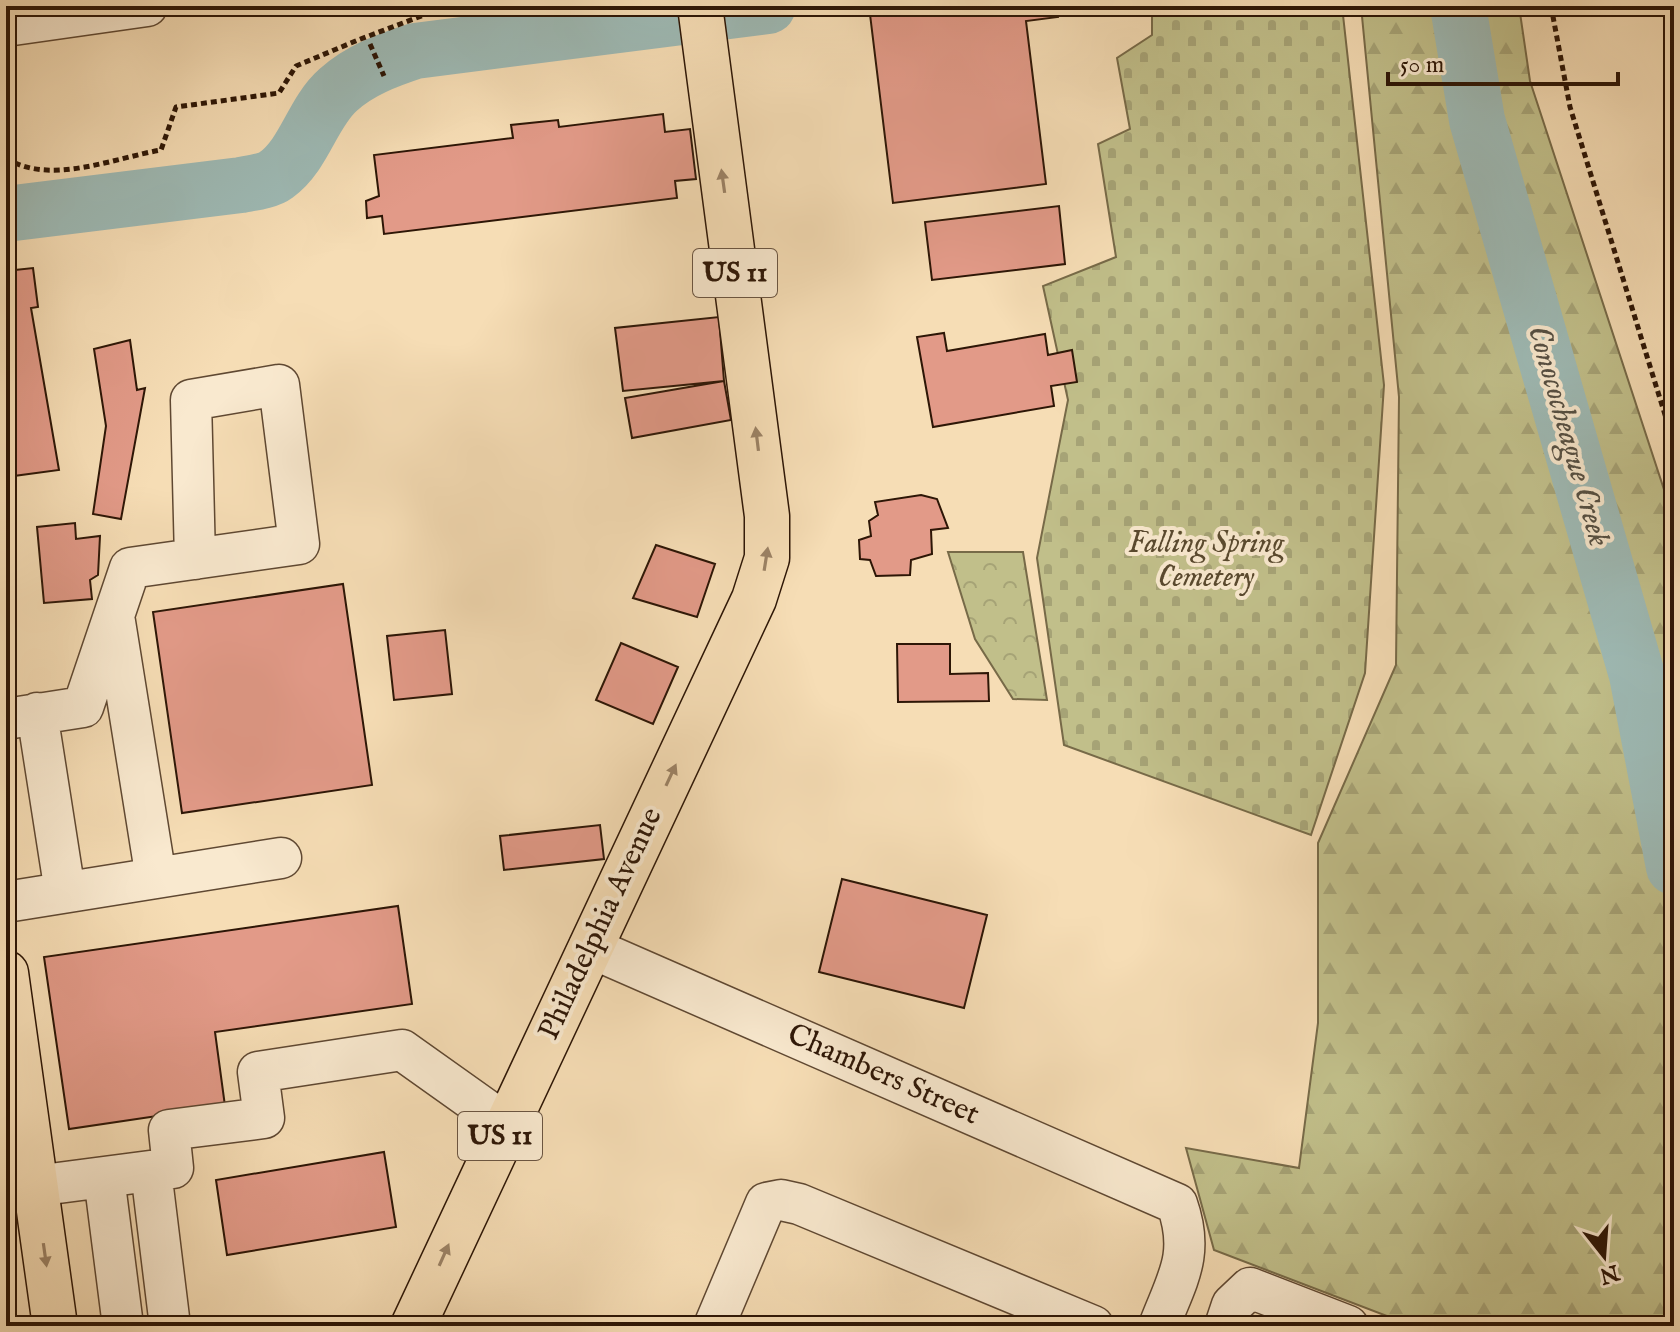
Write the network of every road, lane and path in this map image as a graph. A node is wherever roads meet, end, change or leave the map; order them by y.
1 (147, 6) edge
2 (499, 6) edge
3 (1551, 6) edge
4 (702, 18) edge
5 (6, 26) edge
6 (370, 44) dead end
7 (384, 76) dead end
8 (6, 158) edge
9 (1674, 444) edge
10 (195, 559) junction
11 (114, 615) junction
12 (22, 716) edge
13 (281, 858) dead end
14 (156, 878) junction
15 (65, 892) junction
16 (6, 902) edge
17 (589, 947) junction
18 (8, 999) edge
19 (506, 1124) junction
20 (151, 1171) junction
21 (104, 1177) junction
22 (35, 1186) junction
23 (55, 1326) edge
24 (123, 1326) edge
25 (170, 1326) edge
26 (413, 1326) edge
27 (714, 1326) edge
28 (1093, 1326) edge
29 (1159, 1326) edge
30 (1225, 1326) edge
31 (1348, 1326) edge

1 - 5 street
2 - 8 path
3 - 9 path
17 -> 4 main road, Philadelphia Avenue / US 11
6 - 7 path
10 - 10 street
10 - 11 street
11 - 12 street
11 - 14 street
12 - 15 street
13 - 14 street
14 - 15 street
15 - 16 street
17 - 19 main road, Philadelphia Avenue / US 11
17 - 29 street, Chambers Street
18 - 22 main road
19 - 20 street
26 -> 19 main road, Philadelphia Avenue / US 11
20 - 21 street
20 - 25 street
21 - 22 street
21 - 24 street
22 -> 23 main road
27 - 28 street
30 - 31 street

